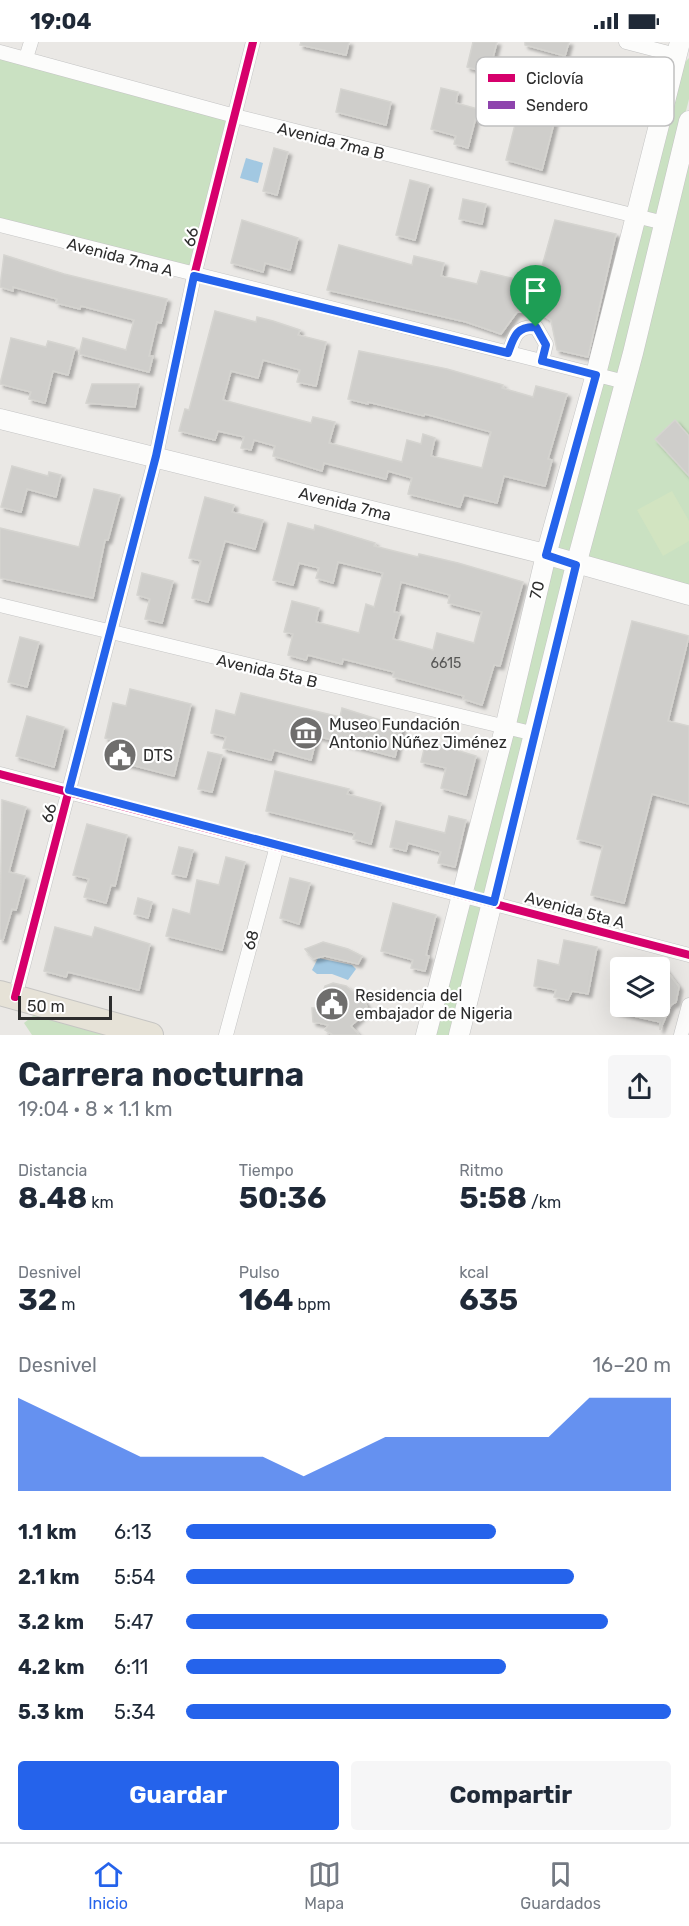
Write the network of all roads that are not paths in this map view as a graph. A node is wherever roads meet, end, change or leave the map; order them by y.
1 (31, 42) edge
2 (253, 42) edge
3 (626, 42) edge
4 (678, 48) edge
5 (0, 52) edge
6 (26, 58) junction
7 (674, 64) edge
8 (235, 116) junction
9 (689, 121) edge
10 (658, 126) edge
11 (635, 218) junction
12 (664, 223) junction
13 (0, 225) edge
14 (194, 276) junction
15 (508, 353) junction
16 (542, 361) junction
17 (596, 375) junction
18 (625, 382) junction
19 (0, 419) edge
20 (156, 456) junction
21 (546, 555) junction
22 (576, 565) junction
23 (689, 595) edge
24 (0, 605) edge
25 (109, 633) junction
26 (505, 728) junction
27 (535, 734) junction
28 (0, 774) edge
29 (69, 790) junction
30 (277, 846) junction
31 (463, 893) junction
32 (494, 902) junction
33 (689, 955) edge
34 (7, 995) edge
35 (689, 1005) edge
36 (151, 1035) edge
37 (226, 1035) edge
38 (426, 1035) edge
39 (459, 1035) edge
40 (681, 1035) edge

1 - 6 street
2 - 8 street, 66
3 - 4 street
4 - 7 main road, 70
5 - 6 street, Avenida 7ma B
6 - 8 street, Avenida 7ma B
8 - 11 street, Avenida 7ma B
8 - 14 street, 66
9 - 12 main road, 70
10 - 11 main road, 70
11 - 12 street, Avenida 7ma B
11 - 17 main road, 70
12 - 18 main road, 70
13 - 14 street, Avenida 7ma A
14 - 15 street, Avenida 7ma A
14 - 20 street, 66
15 - 16 street, Avenida 7ma A
15 - 16 street
16 - 17 street, Avenida 7ma A
17 - 18 street, Avenida 7ma A
17 - 21 main road, 70
18 - 22 main road, 70
19 - 20 main road, Avenida 7ma
20 - 21 main road, Avenida 7ma
20 - 25 street, 66
21 - 22 main road, Avenida 7ma
21 - 26 main road, 70
22 - 23 main road, Avenida 7ma
22 - 27 main road, 70
24 - 25 street, Avenida 5ta B
25 - 26 street, Avenida 5ta B
25 - 29 street, 66
26 - 27 street, Avenida 5ta B
26 - 31 main road, 70
27 - 32 main road, 70
28 - 29 street, Avenida 5ta A
29 - 30 street, Avenida 5ta A
29 - 34 street, 66
30 - 31 street, Avenida 5ta A
30 - 37 street, 68
31 - 32 street, Avenida 5ta A
31 - 38 main road, 70
32 - 33 street, Avenida 5ta A
32 - 39 main road, 70
34 - 36 highway
35 - 40 street

